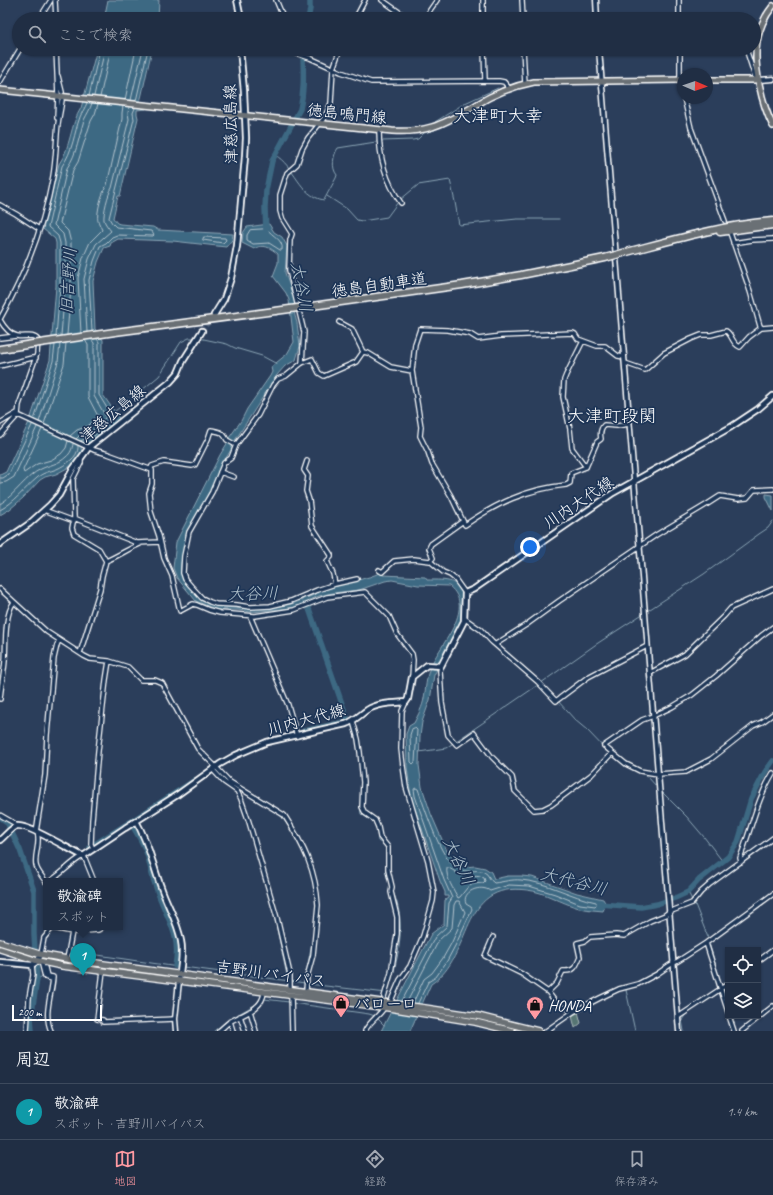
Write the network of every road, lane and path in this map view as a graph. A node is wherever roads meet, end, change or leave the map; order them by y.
1 (51, 0) edge
2 (55, 0) edge
3 (237, 0) edge
4 (276, 0) edge
5 (365, 0) edge
6 (382, 0) edge
7 (437, 0) edge
8 (483, 0) edge
9 (522, 0) edge
10 (596, 0) edge
11 (679, 0) edge
12 (773, 6) edge
13 (43, 12) edge
14 (56, 12) edge
15 (240, 12) edge
16 (281, 12) edge
17 (359, 12) edge
18 (399, 12) edge
19 (429, 12) edge
20 (483, 12) edge
21 (523, 12) edge
22 (597, 12) edge
23 (679, 12) edge
24 (761, 28) edge
25 (16, 56) edge
26 (56, 56) edge
27 (241, 56) edge
28 (304, 56) edge
29 (338, 56) edge
30 (484, 56) edge
31 (523, 56) edge
32 (599, 56) edge
33 (680, 56) edge
34 (748, 56) edge
35 (756, 56) edge
36 (681, 68) edge
37 (333, 69) junction
38 (677, 80) edge
39 (713, 80) edge
40 (757, 80) junction
41 (773, 80) edge
42 (485, 81) junction
43 (0, 82) edge
44 (601, 82) junction
45 (524, 84) junction
46 (509, 88) junction
47 (0, 90) edge
48 (61, 96) junction
49 (685, 104) edge
50 (245, 116) junction
51 (320, 124) junction
52 (773, 126) edge
53 (379, 130) junction
54 (400, 201) dead end
55 (0, 205) edge
56 (725, 221) dead end
57 (773, 221) edge
58 (773, 225) edge
59 (39, 229) junction
60 (730, 233) dead end
61 (773, 240) edge
62 (664, 243) junction
63 (733, 243) junction
64 (214, 315) tunnel mouth
65 (0, 320) edge
66 (339, 322) dead end
67 (773, 327) edge
68 (761, 328) junction
69 (202, 331) tunnel mouth
70 (17, 336) junction
71 (0, 338) edge
72 (583, 341) junction
73 (0, 350) edge
74 (363, 352) junction
75 (624, 357) junction
76 (36, 358) junction
77 (302, 363) junction
78 (624, 363) junction
79 (0, 366) edge
80 (412, 371) junction
81 (773, 396) edge
82 (18, 414) junction
83 (0, 422) edge
84 (629, 424) junction
85 (0, 435) edge
86 (235, 444) junction
87 (89, 448) junction
88 (81, 459) junction
89 (307, 460) dead end
90 (586, 467) junction
91 (151, 468) junction
92 (220, 472) junction
93 (234, 477) dead end
94 (634, 482) junction
95 (773, 490) edge
96 (44, 510) junction
97 (74, 520) junction
98 (463, 521) junction
99 (160, 542) junction
100 (0, 544) edge
101 (140, 544) junction
102 (640, 547) junction
103 (106, 561) junction
104 (430, 561) junction
105 (379, 570) dead end
106 (357, 579) dead end
107 (335, 584) junction
108 (0, 588) edge
109 (773, 589) edge
110 (464, 591) junction
111 (14, 602) junction
112 (250, 616) junction
113 (464, 618) junction
114 (773, 627) edge
115 (59, 640) junction
116 (496, 644) junction
117 (647, 646) junction
118 (80, 653) junction
119 (109, 664) junction
120 (440, 666) junction
121 (650, 673) junction
122 (412, 677) junction
123 (0, 699) edge
124 (406, 702) junction
125 (773, 714) edge
126 (653, 716) junction
127 (352, 721) junction
128 (297, 736) junction
129 (612, 753) junction
130 (215, 767) junction
131 (773, 773) edge
132 (658, 774) junction
133 (0, 814) edge
134 (136, 821) junction
135 (12, 829) junction
136 (36, 832) junction
137 (773, 838) edge
138 (0, 840) edge
139 (92, 847) junction
140 (83, 856) junction
141 (740, 862) junction
142 (43, 878) edge
143 (55, 878) edge
144 (93, 878) edge
145 (773, 894) edge
146 (669, 910) junction
147 (50, 930) edge
148 (62, 930) edge
149 (98, 930) edge
150 (48, 932) junction
151 (72, 932) junction
152 (494, 937) dead end
153 (0, 942) edge
154 (706, 943) junction
155 (44, 947) tunnel mouth
156 (0, 949) edge
157 (773, 950) edge
158 (67, 956) junction
159 (761, 959) edge
160 (38, 960) junction
161 (0, 962) edge
162 (674, 963) junction
163 (45, 968) tunnel mouth
164 (103, 971) junction
165 (180, 972) junction
166 (45, 975) junction
167 (179, 981) junction
168 (725, 987) edge
169 (307, 989) junction
170 (721, 990) junction
171 (548, 992) junction
172 (264, 995) junction
173 (291, 995) junction
174 (384, 996) dead end
175 (725, 1003) edge
176 (389, 1006) junction
177 (773, 1006) edge
178 (250, 1011) junction
179 (424, 1011) junction
180 (573, 1012) junction
181 (378, 1013) tunnel mouth
182 (240, 1016) junction
183 (678, 1017) junction
184 (175, 1018) junction
185 (730, 1019) edge
186 (230, 1021) junction
187 (365, 1029) edge
188 (27, 1031) edge
189 (51, 1031) edge
190 (176, 1031) edge
191 (219, 1031) edge
192 (233, 1031) edge
193 (245, 1031) edge
194 (256, 1031) edge
195 (292, 1031) edge
196 (512, 1031) edge
197 (538, 1031) edge
198 (546, 1031) edge
199 (679, 1031) edge
200 (734, 1031) edge
201 (742, 1031) edge

1 - 13 street
2 - 14 street
3 - 15 main road
4 - 16 street
5 - 17 street
6 - 18 street
7 - 19 street
8 - 20 street
9 - 21 street
10 - 22 street
11 - 23 street
12 - 24 main road
25 - 43 street
26 - 48 street
27 - 50 main road, 津慈広島線
28 - 37 street
29 - 37 street
30 - 42 street
31 - 45 street
32 - 44 street
33 - 36 street
34 - 40 street
35 - 40 main road
37 - 42 street
37 - 51 street
38 - 44 main road, 徳島鳴門線
39 - 40 main road
40 - 41 street
40 - 52 main road
42 - 46 street
44 - 45 main road, 徳島鳴門線
44 - 75 street
45 - 46 main road, 徳島鳴門線
46 - 53 main road, 徳島鳴門線
47 - 48 main road, 徳島鳴門線
48 - 50 main road, 徳島鳴門線
48 - 59 street
49 - 56 street
50 - 51 main road, 徳島鳴門線
50 - 64 main road, 津慈広島線
51 - 53 main road, 徳島鳴門線
51 - 77 street
53 - 54 street
55 - 59 street
57 - 62 highway, 徳島自動車道
58 - 62 highway, 徳島自動車道
59 - 65 street
60 - 63 street
61 - 63 street
62 - 73 highway, 徳島自動車道, bridge
63 - 68 street
65 - 70 street
66 - 74 street
67 - 68 street
68 - 78 street
69 - 87 main road, 津慈広島線
70 - 71 street
70 - 76 street
72 - 75 street
72 - 80 street
72 - 90 street
74 - 77 street
74 - 80 street
75 - 78 street
76 - 79 street
76 - 82 street
77 - 86 street
78 - 84 street
80 - 98 street
81 - 94 main road, 川内大代線
82 - 83 street
82 - 85 street
82 - 87 street
84 - 90 street
84 - 94 street
86 - 91 street
86 - 92 street
87 - 88 main road, 津慈広島線
87 - 91 street
88 - 96 main road, 津慈広島線
88 - 97 street
89 - 107 street
90 - 98 street
91 - 99 street
92 - 93 street
92 - 107 street
94 - 102 street
94 - 110 main road, 川内大代線
95 - 102 street
96 - 97 street
96 - 100 main road, 津慈広島線
97 - 101 street
97 - 103 street
98 - 104 street
99 - 101 street
99 - 112 street
101 - 103 street
102 - 116 street
102 - 117 street
103 - 118 street
104 - 105 street
104 - 110 street
106 - 107 street
108 - 111 street
109 - 121 street
110 - 113 main road
111 - 115 street
111 - 123 street
112 - 122 street
112 - 128 street
113 - 116 street
113 - 120 main road
114 - 126 street
115 - 118 street
115 - 136 street
116 - 117 street
117 - 121 street
118 - 119 street
119 - 130 street
119 - 139 street
120 - 122 main road
120 - 129 street
121 - 126 street
122 - 124 main road
124 - 127 main road, 川内大代線
124 - 176 street
125 - 132 street
126 - 129 street
126 - 132 street
127 - 128 main road, 川内大代線
127 - 174 street
128 - 130 main road, 川内大代線
129 - 132 street
130 - 134 main road, 川内大代線
130 - 169 street
130 - 173 street
131 - 141 street
132 - 146 street
133 - 135 street
134 - 139 main road, 川内大代線
134 - 165 main road
135 - 136 main road
135 - 138 main road
136 - 140 main road
136 - 142 street
137 - 141 street
139 - 140 main road, 川内大代線
140 - 143 street
140 - 144 street
141 - 146 street
145 - 154 street
146 - 162 street
146 - 171 street
147 - 150 street
148 - 151 street
149 - 151 street
150 - 155 street
150 - 160 street
151 - 158 street
152 - 171 street
153 - 160 highway, 吉野川バイパス
154 - 162 street
154 - 170 street
156 - 160 highway, 吉野川バイパス
157 - 159 street
158 - 160 highway, 吉野川バイパス
158 - 165 highway, 吉野川バイパス
160 - 161 main road
160 - 164 highway, 吉野川バイパス
160 - 166 street
160 - 188 street
162 - 180 street
162 - 183 street
163 - 166 street
164 - 167 highway, 吉野川バイパス
164 - 184 street
165 - 167 main road
165 - 173 highway, 吉野川バイパス
166 - 189 street
167 - 172 highway, 吉野川バイパス
167 - 184 street
168 - 170 street
169 - 173 highway, 吉野川バイパス
169 - 176 highway, 吉野川バイパス
170 - 175 street
170 - 183 street
171 - 180 street
172 - 173 highway, 吉野川バイパス
172 - 178 street
173 - 176 highway, 吉野川バイパス
173 - 195 street
176 - 179 highway, 吉野川バイパス
176 - 187 street
177 - 201 street
178 - 182 street
178 - 194 street
179 - 196 highway, 吉野川バイパス
179 - 197 highway, 吉野川バイパス
180 - 198 street
181 - 187 street
182 - 186 street
182 - 193 street
183 - 199 street
184 - 190 street
185 - 200 street
186 - 191 street
186 - 192 street

